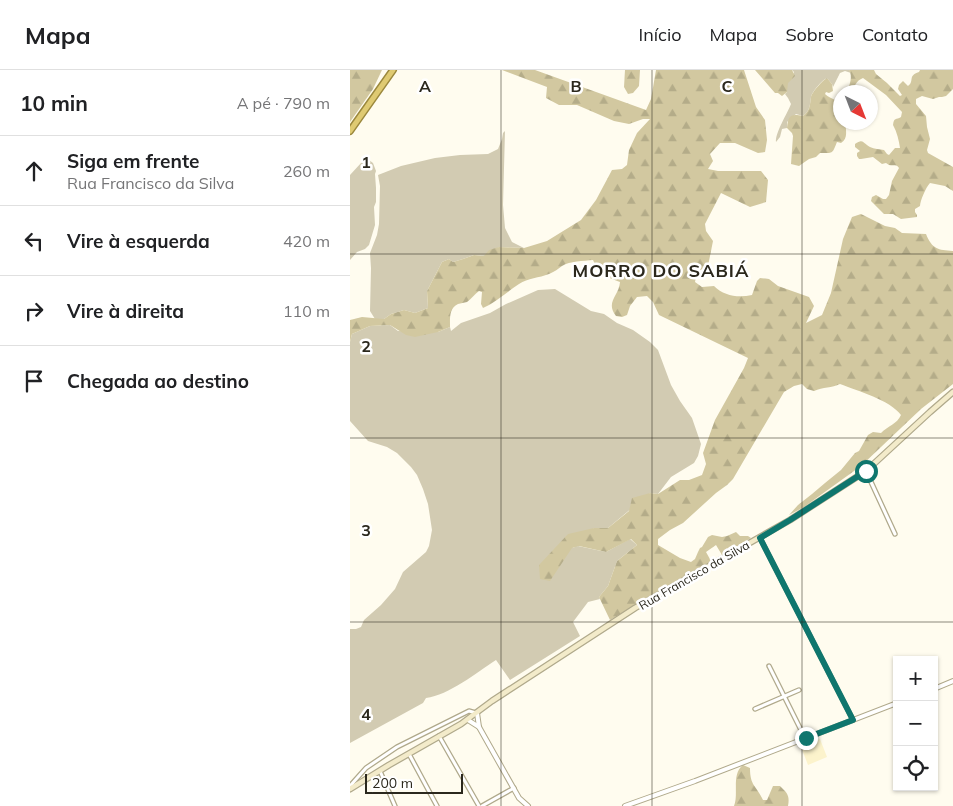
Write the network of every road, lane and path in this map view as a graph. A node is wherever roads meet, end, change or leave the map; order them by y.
1 (393, 70) edge
2 (350, 131) edge
3 (953, 392) edge
4 (866, 471) junction
5 (895, 534) dead end
6 (760, 538) junction
7 (769, 666) dead end
8 (953, 681) edge
9 (938, 687) edge
10 (798, 690) dead end
11 (784, 696) junction
12 (893, 705) edge
13 (755, 709) dead end
14 (477, 713) junction
15 (468, 720) junction
16 (853, 720) junction
17 (440, 726) junction
18 (479, 727) junction
19 (444, 733) junction
20 (439, 736) junction
21 (806, 738) junction
22 (409, 753) junction
23 (380, 770) junction
24 (350, 787) edge
25 (514, 788) junction
26 (638, 804) edge
27 (395, 806) edge
28 (437, 806) edge
29 (480, 806) edge
30 (528, 806) edge
31 (626, 806) edge

1 - 2 highway
3 - 4 main road, Rua Francisco da Silva
4 - 5 street
4 - 6 main road, Rua Francisco da Silva
6 - 14 main road, Rua Francisco da Silva
6 - 16 street
7 - 11 street
8 - 9 street
10 - 11 street
11 - 13 street
11 - 21 street
12 - 16 street
14 - 15 main road, Rua Francisco da Silva
14 - 17 street, Rua Francisco da Silva
14 - 18 street
15 - 18 street
15 - 19 main road, Rua Francisco da Silva
16 - 21 street
17 - 19 street
17 - 24 street, Rua Francisco da Silva
18 - 25 street
19 - 20 main road, Rua Francisco da Silva
20 - 22 main road, Rua Francisco da Silva
20 - 29 street
21 - 26 street
22 - 23 main road, Rua Francisco da Silva
22 - 28 street
23 - 24 main road, Rua Francisco da Silva
23 - 27 street
25 - 29 street
25 - 30 street
26 - 31 street

